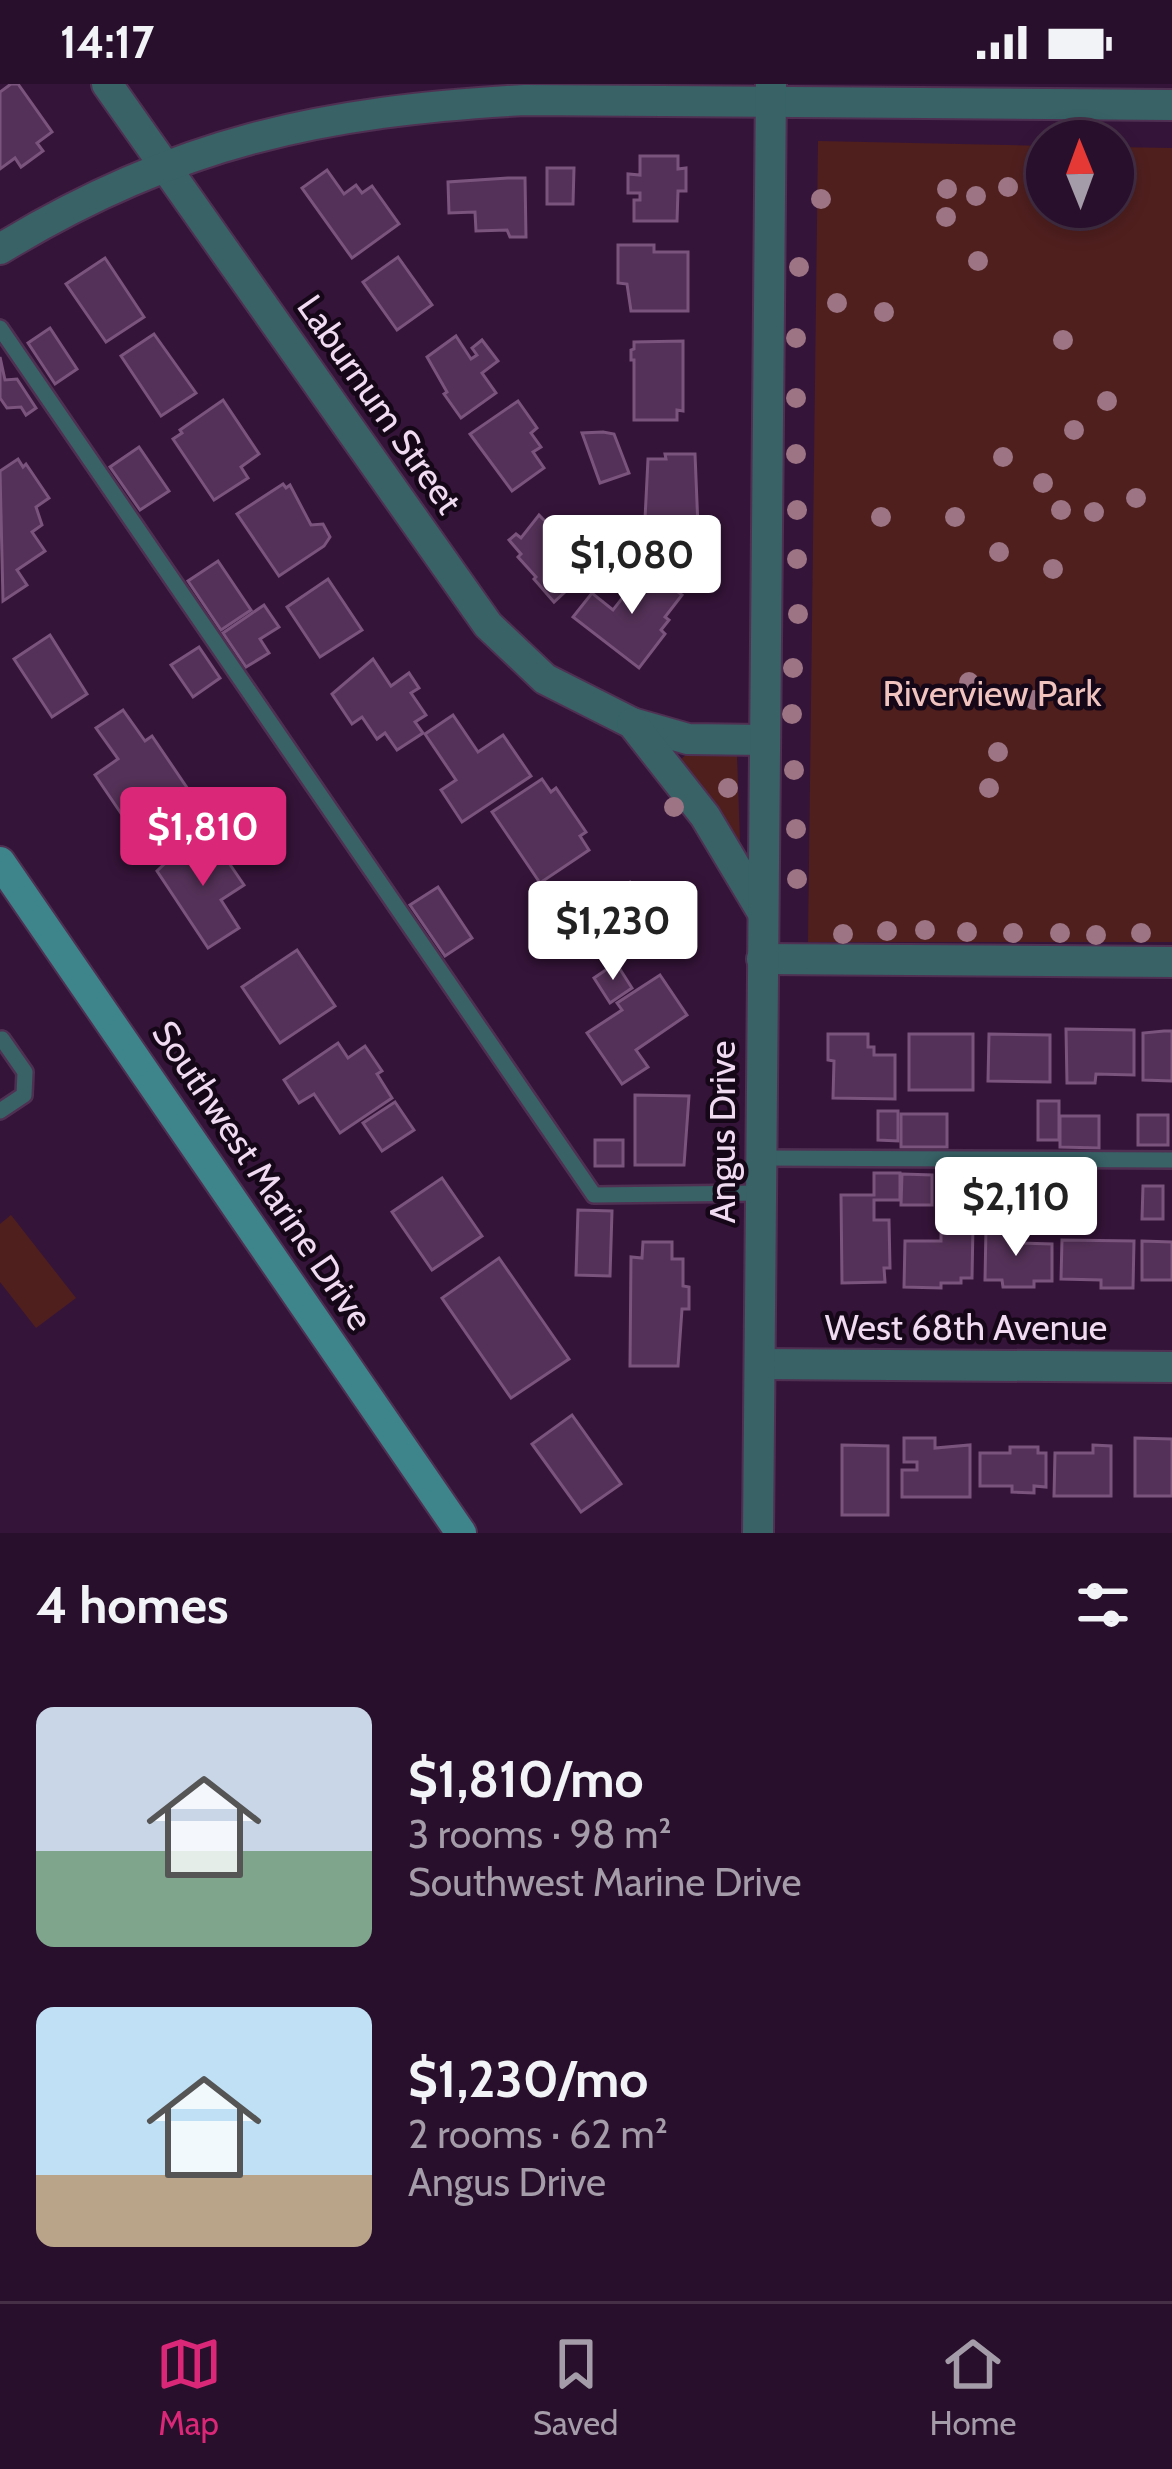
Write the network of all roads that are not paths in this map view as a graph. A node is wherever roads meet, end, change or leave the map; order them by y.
1 (107, 84) edge
2 (525, 92) edge
3 (771, 93) edge
4 (1172, 105) edge
5 (163, 166) junction
6 (0, 249) edge
7 (0, 328) edge
8 (632, 723) junction
9 (765, 740) junction
10 (0, 862) edge
11 (764, 913) junction
12 (762, 959) junction
13 (1172, 962) edge
14 (2, 1039) edge
15 (0, 1111) edge
16 (762, 1158) junction
17 (1172, 1160) edge
18 (762, 1192) junction
19 (760, 1364) junction
20 (1172, 1367) edge
21 (461, 1533) edge
22 (758, 1533) edge

1 - 5 street, Laburnum Street
2 - 3 street
2 - 5 street
3 - 4 street
3 - 9 street, Angus Drive
5 - 6 street
5 - 8 street, Laburnum Street
7 - 18 lane
8 - 9 street, Laburnum Street
8 - 11 street, Laburnum Street
9 - 11 street, Angus Drive
10 - 21 main road, Southwest Marine Drive
11 - 12 street, Angus Drive
12 - 13 street
12 - 16 street, Angus Drive
14 - 15 lane
16 - 17 lane
16 - 18 street, Angus Drive
18 - 19 street, Angus Drive
19 - 20 street, West 68th Avenue
19 - 22 street, Angus Drive

